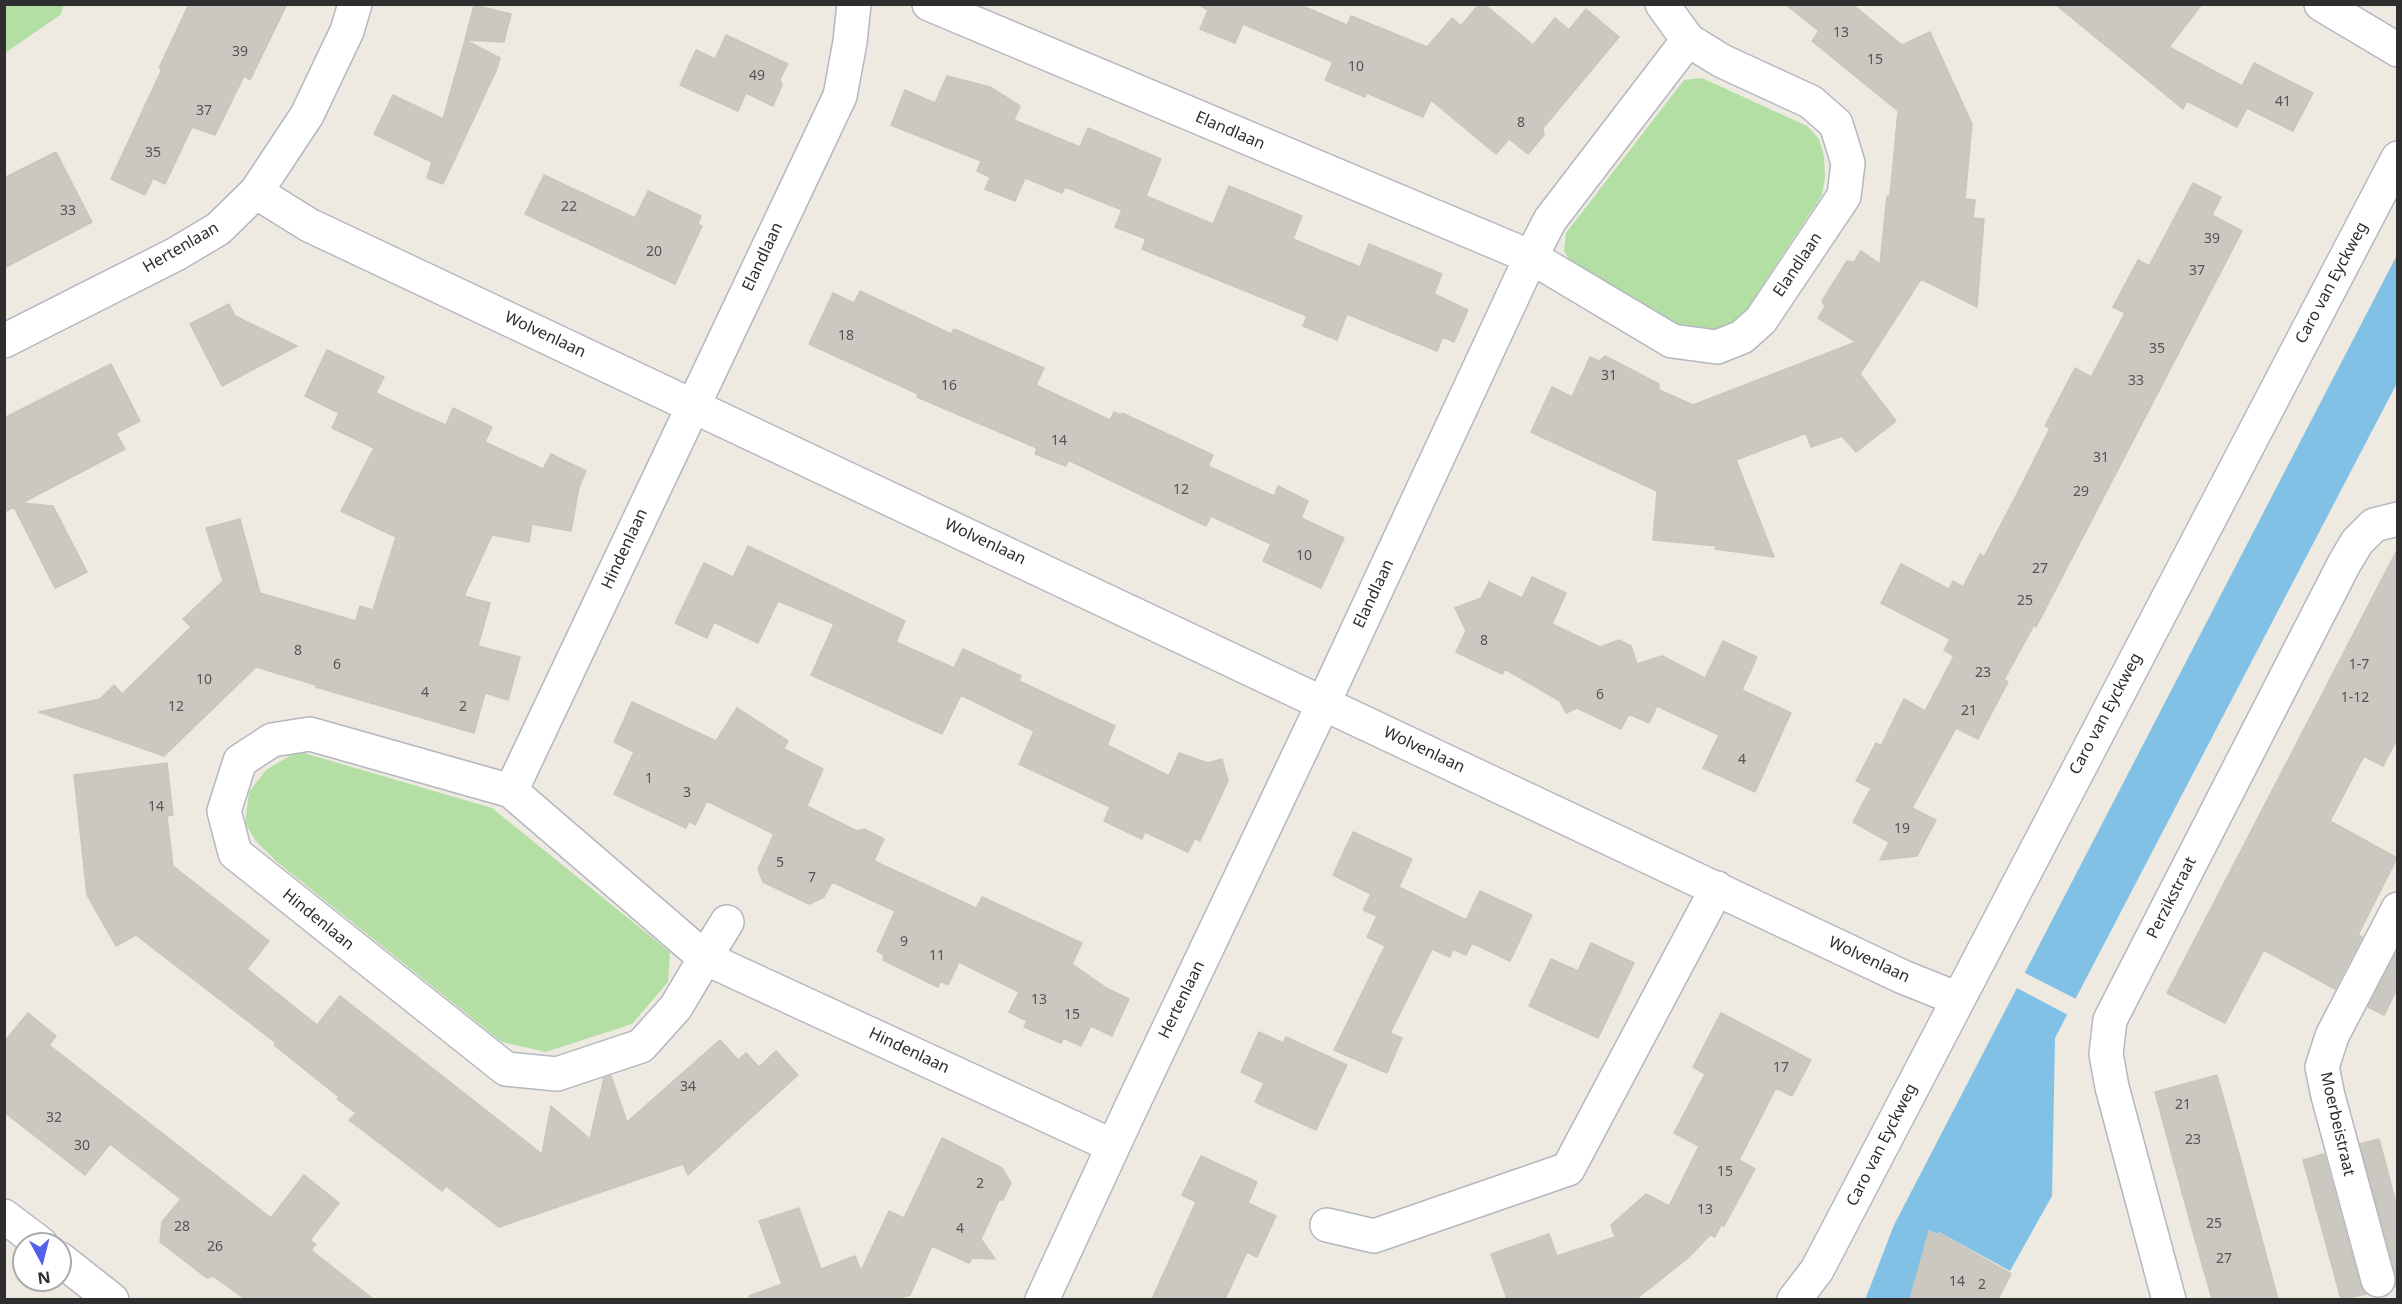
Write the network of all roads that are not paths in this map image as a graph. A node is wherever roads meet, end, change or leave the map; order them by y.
1 (355, 4) edge
2 (854, 4) edge
3 (929, 4) edge
4 (1662, 4) edge
5 (2321, 4) edge
6 (1688, 40) junction
7 (2397, 50) edge
8 (2397, 158) edge
9 (256, 192) junction
10 (1531, 257) junction
11 (4, 341) edge
12 (693, 405) junction
13 (2386, 522) edge
14 (1324, 702) junction
15 (512, 791) junction
16 (1717, 888) junction
17 (2397, 909) edge
18 (727, 922) dead end
19 (705, 958) junction
20 (1958, 999) junction
21 (1113, 1146) junction
22 (4, 1216) edge
23 (1327, 1226) dead end
24 (25, 1232) edge
25 (72, 1268) edge
26 (2378, 1280) dead end
27 (1813, 1285) edge
28 (112, 1299) edge
29 (1042, 1299) edge
30 (1794, 1299) edge
31 (2169, 1299) edge

1 - 9 street, Hertenlaan
2 - 12 street, Elandlaan
3 - 10 street, Elandlaan
4 - 6 street, Elandlaan
5 - 7 street
6 - 10 street, Elandlaan
6 - 10 street, Elandlaan
8 - 20 street, Caro van Eyckweg
9 - 11 street, Hertenlaan
9 - 12 street, Wolvenlaan
10 - 14 street, Elandlaan
12 - 14 street, Wolvenlaan
12 - 15 street, Hindenlaan
13 - 31 street, Perzikstraat
14 - 16 street, Wolvenlaan
14 - 21 street, Hertenlaan
15 - 19 street, Hindenlaan
15 - 19 street, Hindenlaan
16 - 20 street, Wolvenlaan
16 - 23 street
17 - 26 street, Moerbeistraat
18 - 19 street
19 - 21 street, Hindenlaan
20 - 27 street, Caro van Eyckweg
21 - 29 street, Hertenlaan
22 - 24 street
25 - 28 street
27 - 30 street, Caro van Eyckweg

